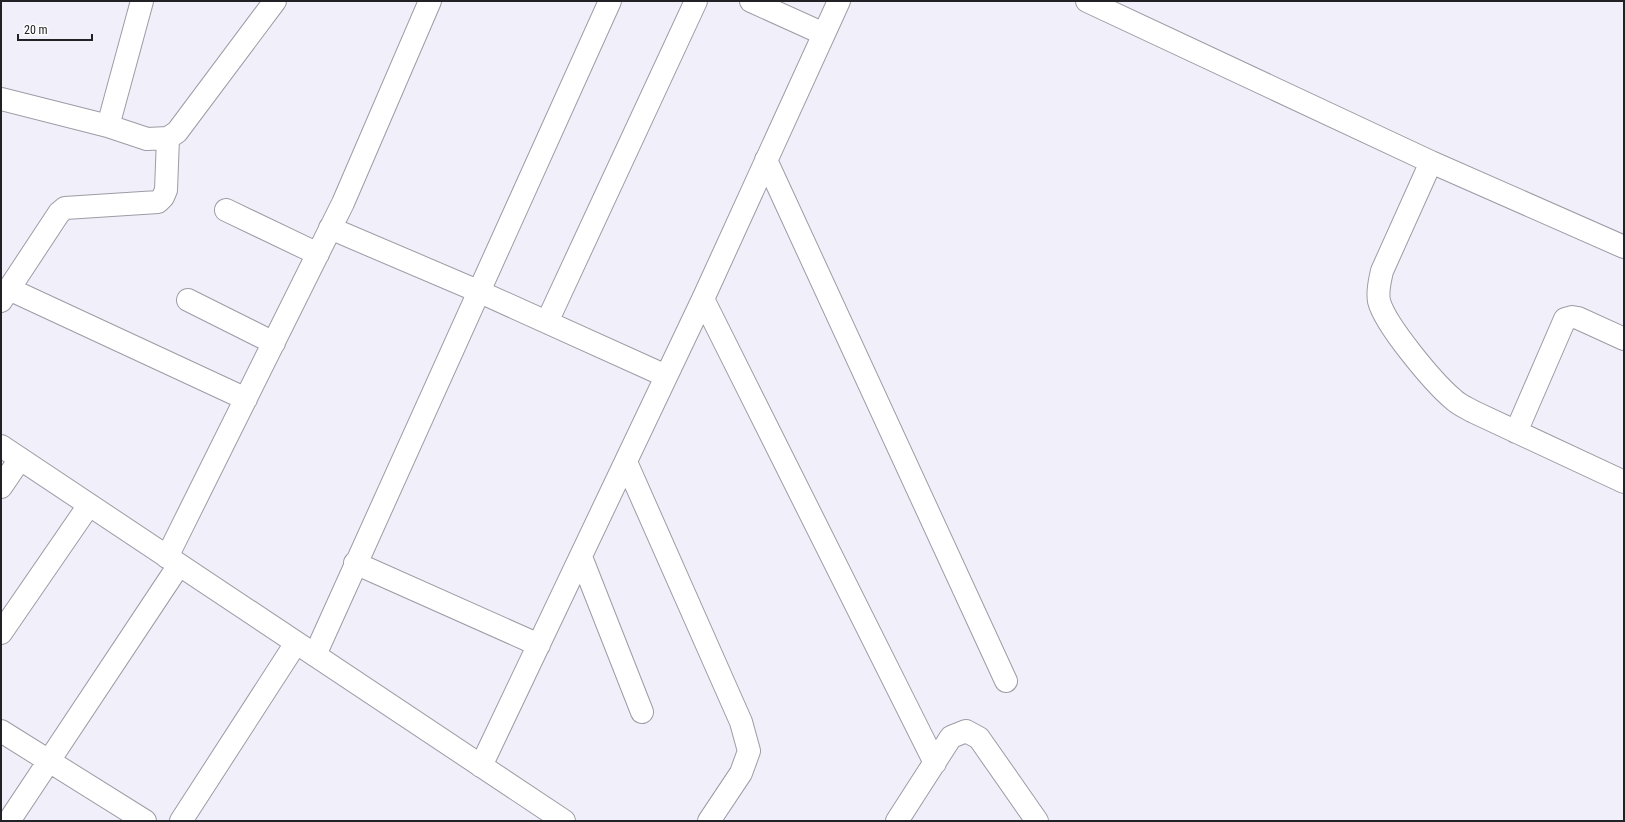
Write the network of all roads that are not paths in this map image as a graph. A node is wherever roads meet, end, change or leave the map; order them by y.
1 (142, 1) edge
2 (275, 1) edge
3 (430, 1) edge
4 (610, 1) edge
5 (696, 1) edge
6 (752, 1) edge
7 (839, 1) edge
8 (1087, 1) edge
9 (824, 34) junction
10 (1, 99) edge
11 (108, 126) junction
12 (168, 138) junction
13 (766, 160) junction
14 (1431, 162) junction
15 (226, 210) dead end
16 (330, 228) junction
17 (1624, 247) edge
18 (318, 254) junction
19 (480, 292) junction
20 (5, 295) edge
21 (703, 299) junction
22 (188, 300) dead end
23 (547, 322) junction
24 (1624, 339) edge
25 (274, 343) junction
26 (666, 376) junction
27 (246, 399) junction
28 (1516, 432) junction
29 (1, 446) edge
30 (20, 459) junction
31 (626, 462) junction
32 (1624, 482) edge
33 (1, 487) edge
34 (89, 505) junction
35 (581, 557) junction
36 (173, 561) junction
37 (356, 563) junction
38 (1, 633) edge
39 (296, 643) junction
40 (539, 645) junction
41 (315, 655) junction
42 (1006, 681) dead end
43 (642, 712) dead end
44 (1, 731) edge
45 (49, 761) junction
46 (935, 763) junction
47 (481, 766) junction
48 (9, 821) edge
49 (145, 821) edge
50 (181, 821) edge
51 (564, 821) edge
52 (708, 821) edge
53 (897, 821) edge
54 (1037, 821) edge

1 - 11 street
2 - 12 street
3 - 16 street
4 - 19 street
5 - 23 street
6 - 9 street
7 - 9 street
8 - 14 street
9 - 13 street
10 - 11 street
11 - 12 street
12 - 20 street
13 - 21 street
13 - 42 street
14 - 17 street
14 - 28 street
15 - 18 street
16 - 18 street
16 - 19 street
18 - 25 street
19 - 23 street
19 - 37 street
20 - 27 street
21 - 26 street
21 - 46 street
22 - 25 street
23 - 26 street
24 - 28 street
25 - 27 street
26 - 31 street
27 - 36 street
28 - 32 street
29 - 30 street
30 - 33 street
30 - 34 street
31 - 35 street
31 - 52 street
34 - 36 street
34 - 38 street
35 - 40 street
35 - 43 street
36 - 39 street
36 - 45 street
37 - 40 street
37 - 41 street
39 - 41 street
39 - 50 street
40 - 47 street
41 - 47 street
44 - 45 street
45 - 48 street
45 - 49 street
46 - 53 street
46 - 54 street
47 - 51 street

